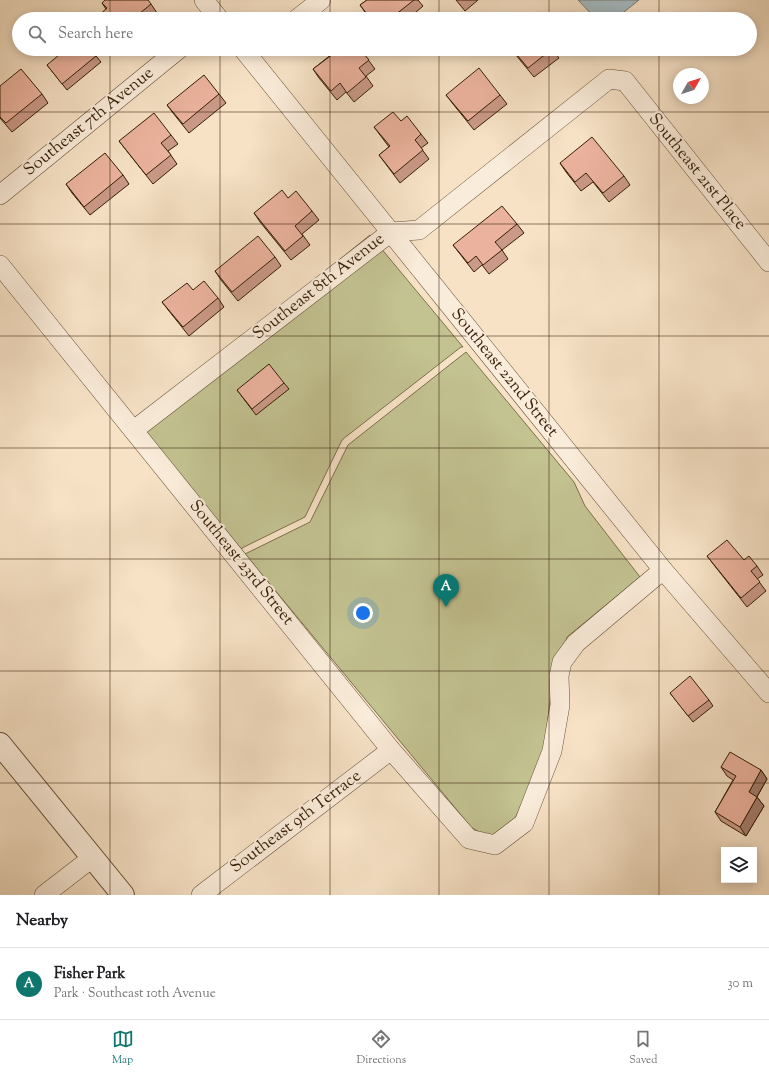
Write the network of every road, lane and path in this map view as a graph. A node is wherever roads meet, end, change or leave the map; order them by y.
1 (204, 0) edge
2 (321, 0) edge
3 (213, 12) edge
4 (305, 12) edge
5 (170, 56) edge
6 (254, 56) edge
7 (625, 82) joint
8 (0, 195) edge
9 (391, 232) junction
10 (769, 262) edge
11 (0, 264) edge
12 (134, 430) junction
13 (663, 570) junction
14 (769, 693) edge
15 (0, 744) edge
16 (391, 750) junction
17 (92, 858) junction
18 (44, 895) edge
19 (123, 895) edge
20 (201, 895) edge

1 - 3 street
2 - 4 street
5 - 8 street, Southeast 7th Avenue
6 - 9 street, Southeast 22nd Street
7 - 9 street, Southeast 8th Avenue
7 - 10 street, Southeast 21st Place
9 - 12 street, Southeast 8th Avenue
9 - 13 street, Southeast 22nd Street
11 - 12 street, Southeast 23rd Street
12 - 16 street, Southeast 23rd Street
13 - 14 street, Southeast 22nd Street
13 - 16 street, Southeast 23rd Street
15 - 17 street
16 - 20 street, Southeast 9th Terrace
17 - 18 street
17 - 19 street

